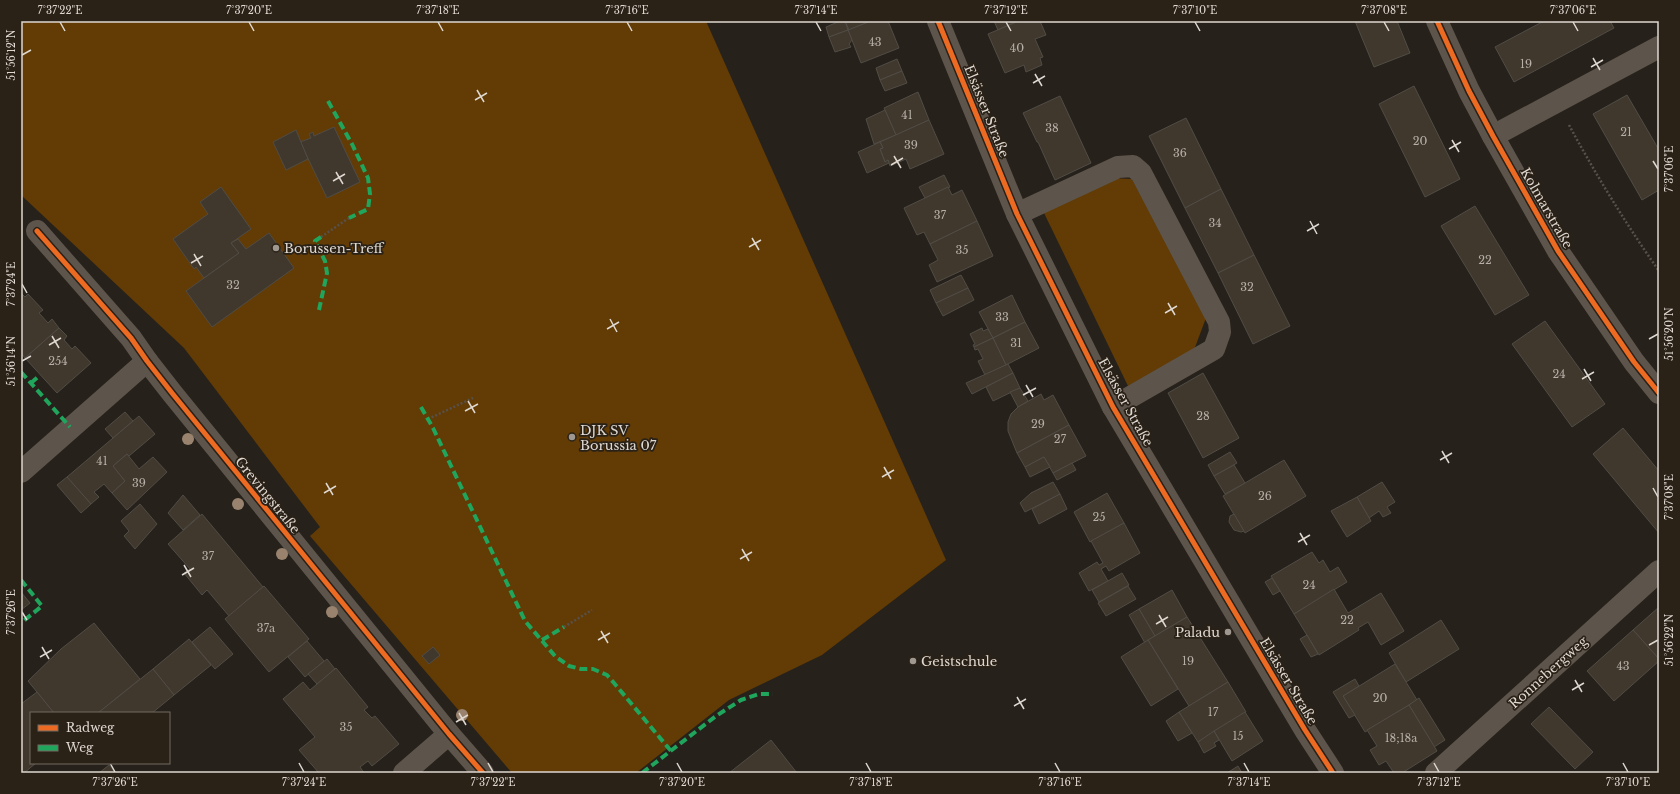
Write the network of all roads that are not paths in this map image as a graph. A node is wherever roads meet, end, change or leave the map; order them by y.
1 (938, 21) edge
2 (1437, 21) edge
3 (1659, 47) edge
4 (1493, 136) junction
5 (1017, 214) junction
6 (37, 231) dead end
7 (147, 362) junction
8 (1659, 394) edge
9 (1114, 406) junction
10 (21, 472) edge
11 (1659, 571) edge
12 (449, 734) junction
13 (407, 772) edge
14 (482, 773) edge
15 (1333, 773) edge
16 (1436, 773) edge

1 - 5 street, Elsässer Straße
2 - 4 street, Kolmarstraße
3 - 4 street
4 - 8 street, Kolmarstraße
5 - 9 street, Elsässer Straße
5 - 9 street
6 - 7 street, Grevingstraße
7 - 10 street
7 - 12 street, Grevingstraße
9 - 15 street, Elsässer Straße
11 - 16 street, Ronnebergweg
12 - 13 street
12 - 14 street, Grevingstraße

